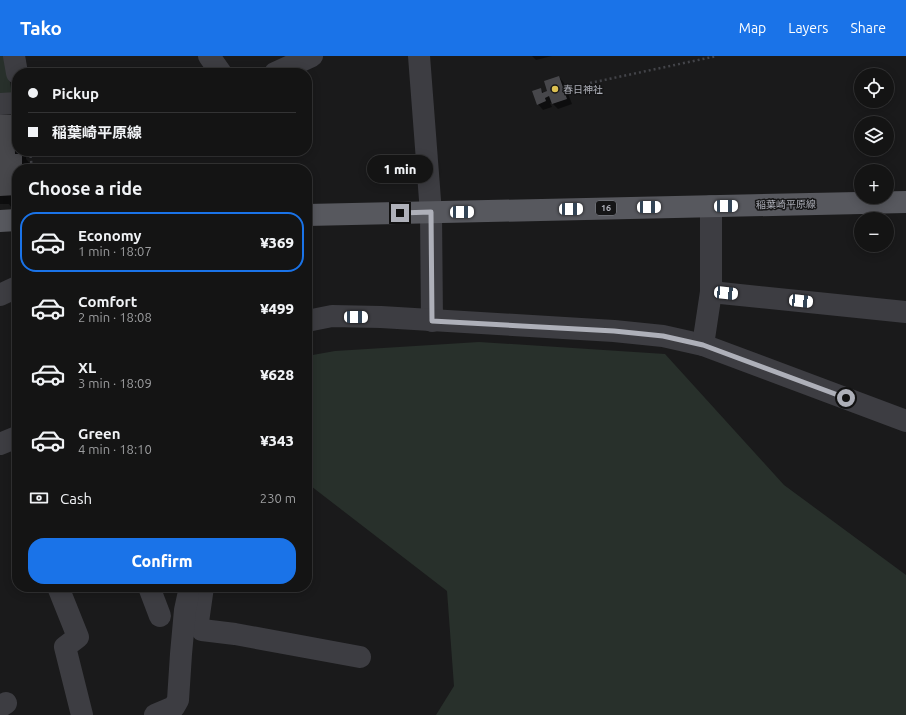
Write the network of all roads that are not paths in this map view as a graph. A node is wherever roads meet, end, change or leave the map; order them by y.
1 (14, 56) edge
2 (208, 56) edge
3 (312, 56) edge
4 (419, 56) edge
5 (16, 68) edge
6 (217, 68) edge
7 (286, 68) edge
8 (12, 103) edge
9 (0, 104) edge
10 (906, 202) edge
11 (711, 206) junction
12 (431, 212) junction
13 (312, 215) edge
14 (12, 220) edge
15 (0, 221) edge
16 (12, 289) edge
17 (710, 292) junction
18 (0, 294) edge
19 (906, 312) edge
20 (312, 320) edge
21 (432, 321) junction
22 (703, 345) junction
23 (906, 421) edge
24 (12, 439) edge
25 (0, 444) edge
26 (60, 592) edge
27 (151, 592) edge
28 (190, 592) edge
29 (202, 592) edge
30 (160, 616) dead end
31 (360, 657) dead end
32 (82, 715) edge
33 (155, 715) edge

1 - 5 street
2 - 6 street
3 - 7 street
4 - 12 street
8 - 9 street
10 - 11 main road, 稲葉崎平原線 / 16
11 - 12 main road, 稲葉崎平原線 / 16
11 - 17 street
12 - 13 main road, 稲葉崎平原線 / 16
12 - 21 street
14 - 15 main road
16 - 18 street
17 - 19 street
17 - 22 street
20 - 21 street
21 - 22 street
22 - 23 street
24 - 25 street
26 - 32 street
27 - 30 street
28 - 33 street
29 - 31 street

